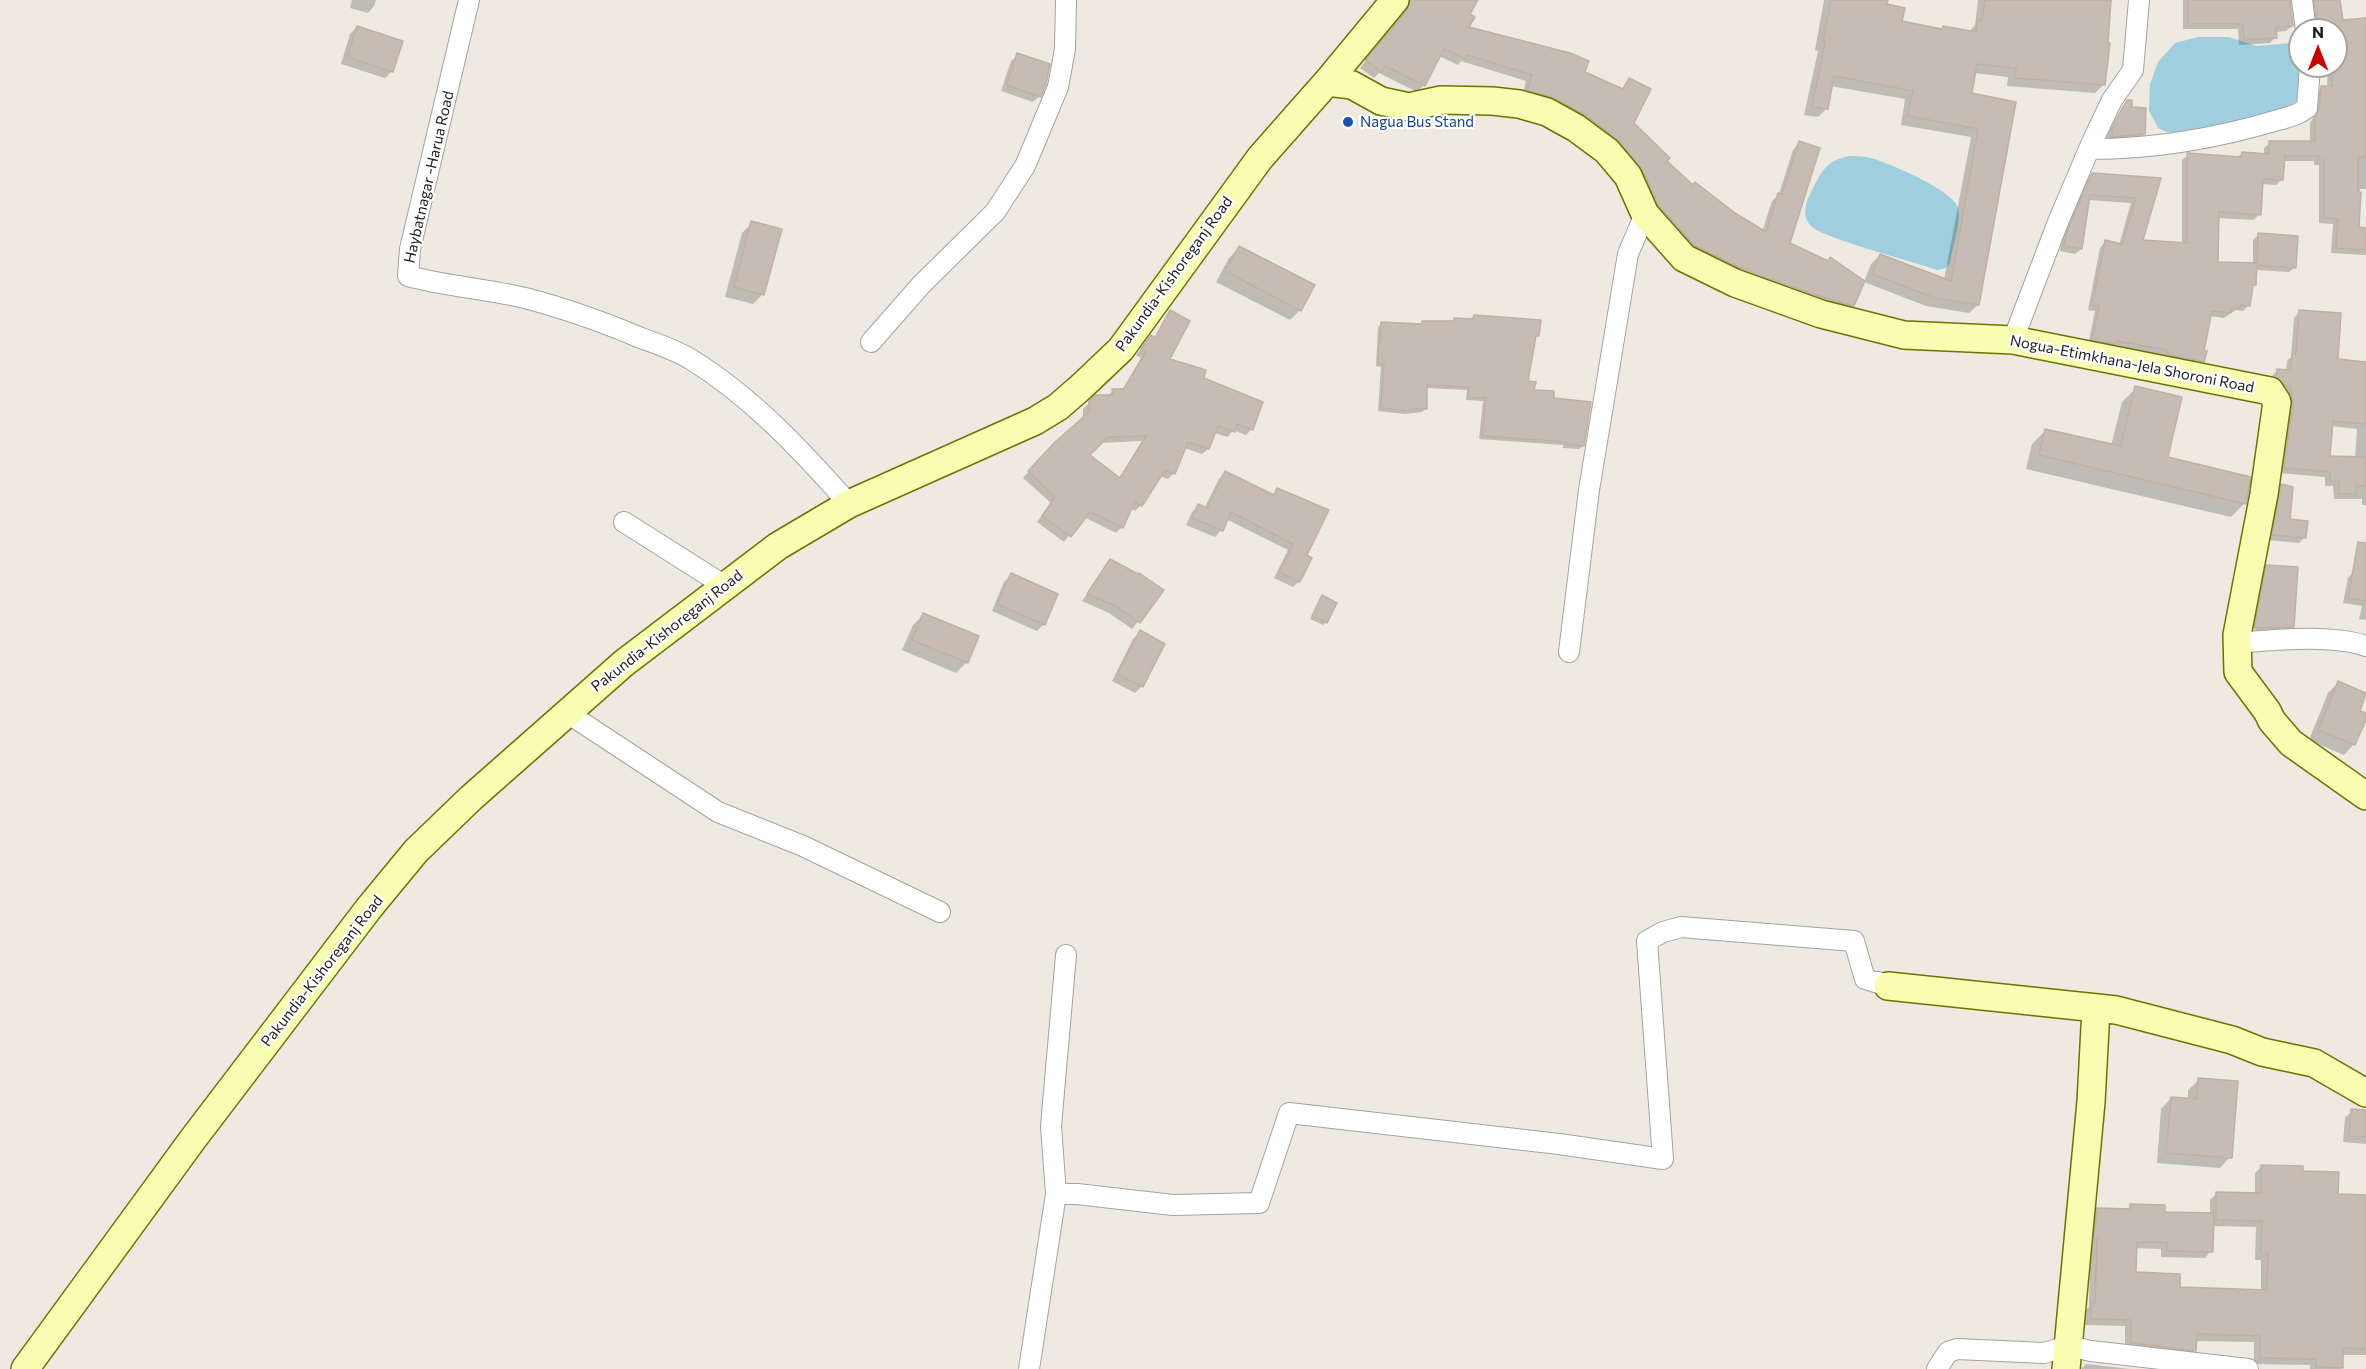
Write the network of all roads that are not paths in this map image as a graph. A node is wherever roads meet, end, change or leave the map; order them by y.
1 (469, 0) edge
2 (1066, 0) edge
3 (1395, 0) edge
4 (2139, 0) edge
5 (2302, 0) edge
6 (2304, 18) edge
7 (2309, 78) edge
8 (1327, 82) junction
9 (2090, 148) junction
10 (1644, 214) junction
11 (2013, 340) junction
12 (872, 342) dead end
13 (849, 504) junction
14 (624, 522) dead end
15 (725, 586) junction
16 (2237, 643) junction
17 (2366, 646) edge
18 (1569, 652) dead end
19 (566, 712) junction
20 (2366, 796) edge
21 (940, 912) dead end
22 (1066, 956) dead end
23 (1883, 984) joint
24 (2096, 1009) junction
25 (2366, 1093) edge
26 (1056, 1194) junction
27 (2068, 1358) edge
28 (25, 1369) edge
29 (1029, 1369) edge
30 (1937, 1369) edge
31 (2248, 1369) edge

1 - 13 street, Haybatnagar -Harua Road
2 - 12 street
3 - 8 street, Pakundia-Kishoreganj Road
4 - 9 street
5 - 6 street
7 - 9 street
8 - 10 street, Nogua-Etimkhana-Jela Shoroni Road
8 - 13 street, Pakundia-Kishoreganj Road
9 - 11 street
10 - 11 street, Nogua-Etimkhana-Jela Shoroni Road
10 - 18 street
11 - 16 street, Nogua-Etimkhana-Jela Shoroni Road
13 - 15 street, Pakundia-Kishoreganj Road
14 - 15 street
15 - 19 street, Pakundia-Kishoreganj Road
16 - 17 street
16 - 20 street, Nogua-Etimkhana-Jela Shoroni Road
19 - 21 street
19 - 28 street, Pakundia-Kishoreganj Road
22 - 26 street
23 - 24 street
23 - 26 street
24 - 25 street
24 - 27 street
26 - 29 street
27 - 30 street
27 - 31 street

